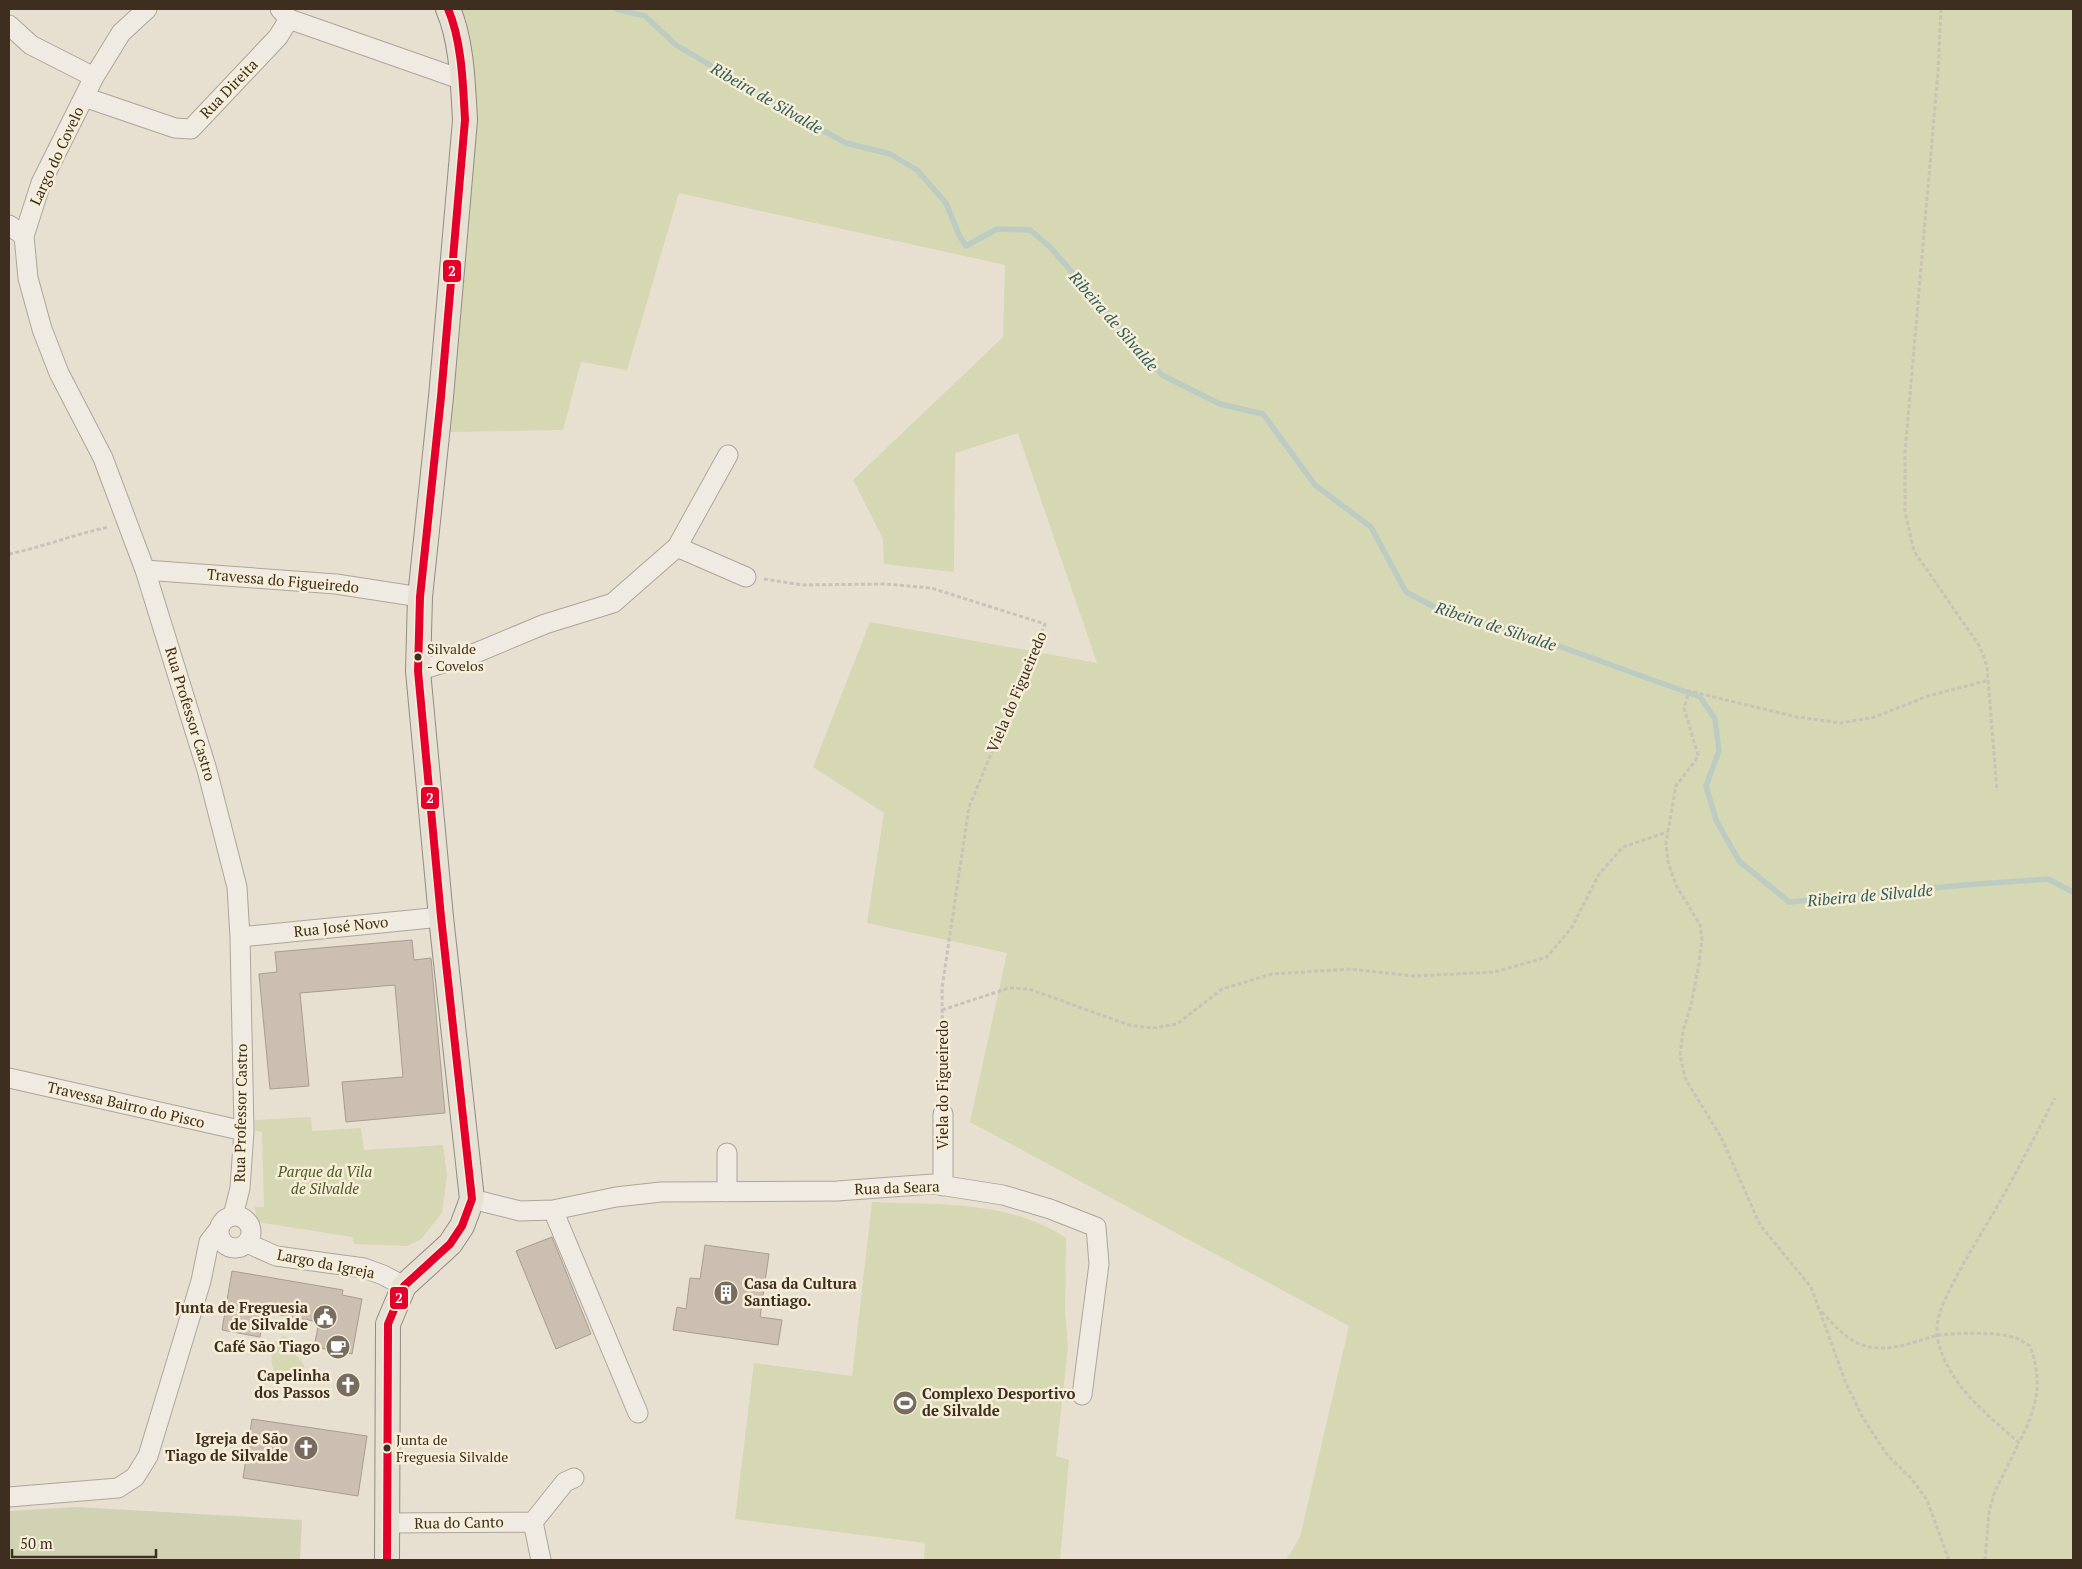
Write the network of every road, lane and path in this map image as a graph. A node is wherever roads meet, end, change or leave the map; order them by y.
1 (146, 9) edge
2 (448, 9) edge
3 (1941, 9) edge
4 (285, 14) edge
5 (9, 25) edge
6 (94, 77) junction
7 (463, 80) junction
8 (84, 97) junction
9 (16, 230) edge
10 (728, 455) dead end
11 (128, 524) junction
12 (677, 548) junction
13 (9, 554) edge
14 (145, 570) junction
15 (746, 576) joint
16 (420, 597) junction
17 (418, 671) junction
18 (1989, 680) junction
19 (1997, 791) dead end
20 (1667, 832) junction
21 (441, 917) junction
22 (240, 938) junction
23 (942, 1010) junction
24 (9, 1078) edge
25 (2054, 1098) dead end
26 (943, 1114) joint
27 (244, 1131) junction
28 (727, 1153) dead end
29 (943, 1186) junction
30 (727, 1192) junction
31 (472, 1199) junction
32 (553, 1210) junction
33 (233, 1216) junction
34 (219, 1229) junction
35 (240, 1245) junction
36 (201, 1281) junction
37 (404, 1286) junction
38 (1820, 1310) junction
39 (1937, 1336) junction
40 (1082, 1395) dead end
41 (638, 1413) dead end
42 (2019, 1443) junction
43 (574, 1478) dead end
44 (9, 1497) edge
45 (533, 1522) junction
46 (386, 1523) junction
47 (387, 1560) edge
48 (541, 1560) edge
49 (1949, 1560) edge
50 (1985, 1560) edge

1 - 6 street, Largo do Covelo
2 - 7 main road
3 - 18 path
4 - 7 street
4 - 8 street, Rua Direita
5 - 6 street
6 - 8 street, Largo do Covelo
7 - 16 main road
8 - 9 street, Largo do Covelo
9 - 11 street, Rua Professor Castro
10 - 12 street
11 - 13 path
11 - 14 street, Rua Professor Castro
12 - 15 street
12 - 17 street
14 - 16 street, Travessa do Figueiredo
14 - 22 street, Rua Professor Castro
15 - 23 path, Viela do Figueiredo
16 - 17 main road
17 - 21 main road
18 - 19 path
18 - 20 path
20 - 23 path
20 - 38 path
21 - 22 street, Rua José Novo
21 - 31 main road
22 - 27 street, Rua Professor Castro
23 - 26 path, Viela do Figueiredo
24 - 27 street, Travessa Bairro do Pisco
25 - 39 path
26 - 29 street, Viela do Figueiredo
27 - 33 street, Rua Professor Castro
28 - 30 street
29 - 30 street, Rua da Seara
29 - 40 street, Rua da Seara
30 - 32 street, Rua da Seara
31 - 32 street, Rua da Seara
31 - 37 main road
32 - 41 street
33 - 34 street
33 - 35 street
34 - 35 street, Largo da Igreja
34 - 36 street
35 - 36 street
35 - 37 street, Largo da Igreja
36 - 44 street
37 - 46 main road
38 - 39 path
38 - 49 path
39 - 42 path
39 - 42 path
42 - 50 path
43 - 45 street
45 - 46 street, Rua do Canto
45 - 48 street
46 - 47 main road

